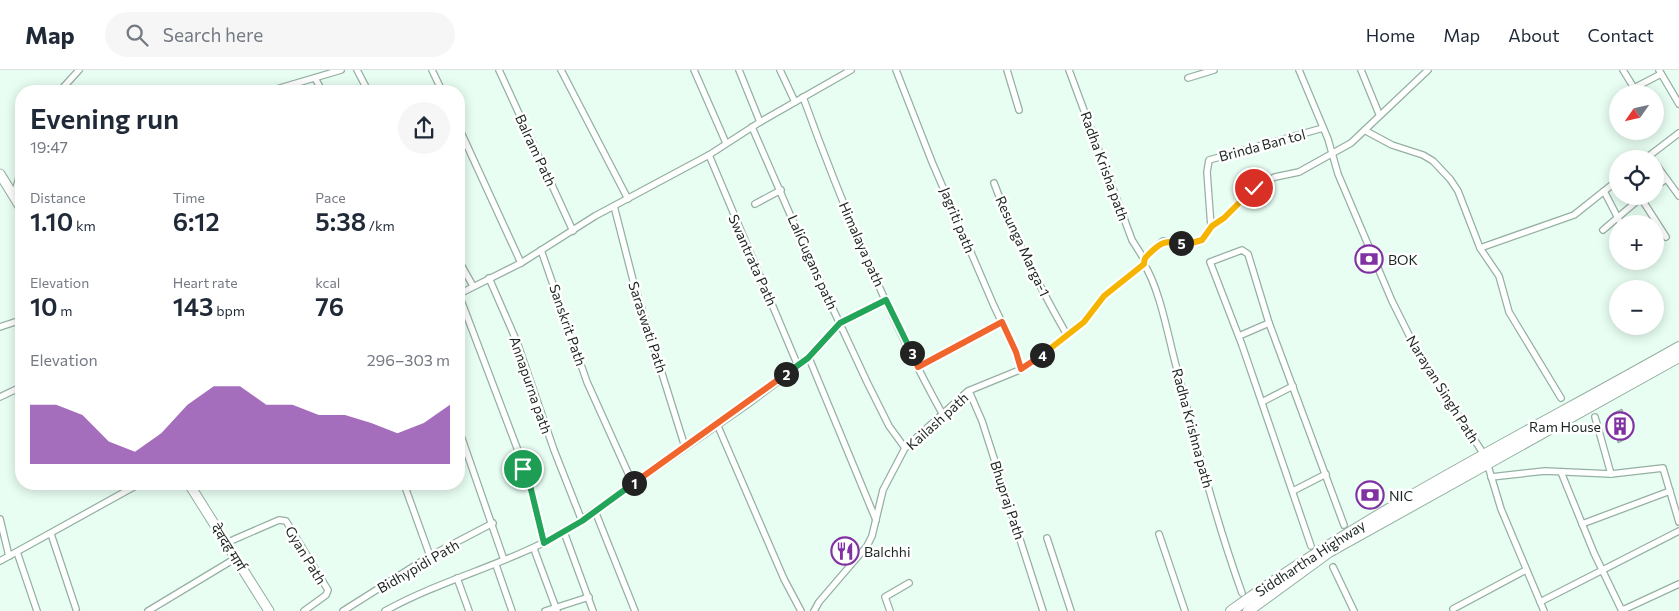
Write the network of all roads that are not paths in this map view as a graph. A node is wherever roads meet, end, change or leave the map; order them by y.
1 (79, 70) edge
2 (341, 70) edge
3 (357, 70) edge
4 (432, 70) edge
5 (498, 70) edge
6 (561, 70) edge
7 (694, 70) edge
8 (739, 70) edge
9 (780, 70) edge
10 (851, 70) edge
11 (896, 70) edge
12 (1007, 70) edge
13 (1070, 70) edge
14 (1214, 70) edge
15 (1299, 70) edge
16 (1361, 70) edge
17 (1428, 70) edge
18 (1623, 70) edge
19 (842, 72) edge
20 (1660, 72) edge
21 (315, 78) junction
22 (1188, 78) dead end
23 (65, 85) edge
24 (291, 85) edge
25 (319, 85) edge
26 (365, 85) edge
27 (439, 85) edge
28 (803, 97) junction
29 (795, 102) junction
30 (1679, 104) edge
31 (1019, 110) dead end
32 (1379, 114) junction
33 (760, 122) junction
34 (752, 127) junction
35 (1323, 128) junction
36 (1366, 131) junction
37 (1679, 133) edge
38 (465, 141) edge
39 (726, 143) junction
40 (1659, 150) edge
41 (709, 155) junction
42 (1332, 155) junction
43 (0, 174) edge
44 (1664, 176) edge
45 (1666, 179) joint
46 (994, 183) dead end
47 (1609, 187) edge
48 (781, 190) junction
49 (1604, 191) junction
50 (15, 192) edge
51 (14, 196) joint
52 (1679, 196) edge
53 (628, 199) junction
54 (755, 204) dead end
55 (1633, 205) edge
56 (1647, 205) edge
57 (614, 206) junction
58 (1616, 215) edge
59 (1621, 215) edge
60 (1609, 225) edge
61 (1212, 226) junction
62 (573, 230) junction
63 (1603, 230) dead end
64 (1666, 237) dead end
65 (1480, 248) junction
66 (541, 250) junction
67 (1144, 262) junction
68 (521, 263) junction
69 (465, 272) edge
70 (489, 278) junction
71 (473, 286) junction
72 (465, 291) edge
73 (886, 300) junction
74 (465, 309) edge
75 (15, 322) edge
76 (1002, 322) junction
77 (1269, 322) junction
78 (840, 323) junction
79 (0, 327) edge
80 (1067, 335) junction
81 (1239, 336) junction
82 (1679, 347) edge
83 (1679, 357) edge
84 (808, 358) junction
85 (798, 366) junction
86 (918, 367) junction
87 (1021, 369) junction
88 (1293, 386) junction
89 (15, 390) edge
90 (969, 391) junction
91 (0, 397) edge
92 (1561, 398) dead end
93 (1262, 402) junction
94 (943, 415) junction
95 (1595, 417) dead end
96 (718, 424) junction
97 (465, 446) edge
98 (685, 446) junction
99 (905, 448) junction
100 (1487, 460) junction
101 (1561, 472) junction
102 (1326, 474) junction
103 (1612, 474) junction
104 (1491, 477) junction
105 (633, 484) junction
106 (128, 490) edge
107 (193, 490) edge
108 (406, 490) edge
109 (1293, 491) junction
110 (1670, 491) junction
111 (596, 511) junction
112 (0, 520) edge
113 (582, 521) junction
114 (876, 521) junction
115 (1679, 522) edge
116 (493, 523) junction
117 (1582, 524) junction
118 (1344, 525) dead end
119 (1679, 531) edge
120 (564, 532) junction
121 (51, 534) junction
122 (1159, 534) dead end
123 (1047, 538) dead end
124 (226, 542) junction
125 (544, 543) junction
126 (1311, 546) dead end
127 (534, 549) junction
128 (17, 552) junction
129 (9, 556) junction
130 (430, 556) junction
131 (236, 558) junction
132 (504, 560) junction
133 (0, 561) edge
134 (496, 565) junction
135 (1333, 567) dead end
136 (1526, 570) junction
137 (1602, 570) junction
138 (457, 578) junction
139 (909, 583) dead end
140 (1679, 584) edge
141 (1242, 593) dead end
142 (588, 597) junction
143 (1540, 602) junction
144 (76, 609) dead end
145 (556, 609) edge
146 (1453, 609) dead end
147 (37, 611) edge
148 (148, 611) edge
149 (269, 611) edge
150 (304, 611) edge
151 (343, 611) edge
152 (385, 611) edge
153 (469, 611) edge
154 (512, 611) edge
155 (545, 611) edge
156 (594, 611) edge
157 (635, 611) edge
158 (801, 611) edge
159 (814, 611) edge
160 (890, 611) edge
161 (1043, 611) edge
162 (1071, 611) edge
163 (1185, 611) edge
164 (1231, 611) edge
165 (1248, 611) edge
166 (1354, 611) edge
167 (1544, 611) edge

1 - 23 street
2 - 21 street
3 - 26 street
4 - 27 street
5 - 62 street, Balram Path
6 - 53 street
7 - 39 street
8 - 33 street
9 - 29 street
10 - 19 street
11 - 76 street, Jagriti path
12 - 31 street
13 - 67 street, Radha Krisha path
14 - 22 street
15 - 35 street, Narayan Singh Path
16 - 32 street
17 - 32 street
18 - 20 street
19 - 28 street
20 - 30 street
21 - 24 street
21 - 25 street
28 - 29 street
28 - 73 street, Himalaya path
29 - 33 street
32 - 36 street
33 - 34 street
34 - 39 street
34 - 48 street, LaliGugans path
35 - 42 street, Narayan Singh Path
35 - 61 street, Brinda Ban tol
36 - 42 street
36 - 65 street
37 - 40 street
38 - 68 street
39 - 41 street
41 - 53 street
41 - 85 street, Swantrata Path
42 - 61 street
42 - 100 street, Narayan Singh Path
43 - 51 main road
44 - 45 street
45 - 52 street
46 - 80 street, Resunga Marga-1
47 - 49 street
48 - 54 street
48 - 78 street, LaliGugans path
49 - 58 street
49 - 65 street
50 - 51 street
53 - 57 street
55 - 59 street
56 - 64 street
57 - 62 street
57 - 98 street, Saraswati Path
60 - 63 street
61 - 67 street, Kailash path
62 - 66 street
65 - 92 street
66 - 68 street
66 - 105 street, Sanskrit Path
67 - 80 street, Kailash path
67 - 141 street, Radha Krishna path
68 - 70 street
69 - 71 street
70 - 71 street
70 - 113 street, Annapurna path
71 - 72 street
73 - 78 street
73 - 86 street, Himalaya path
74 - 125 street
75 - 79 street
76 - 86 street
76 - 87 street, Jagriti path
77 - 81 street
77 - 81 street
77 - 88 street
78 - 84 street
78 - 99 street, LaliGugans path
80 - 87 street, Kailash path
81 - 93 street
82 - 100 highway, Siddhartha Highway
83 - 100 highway, Siddhartha Highway
84 - 85 street
84 - 114 street
85 - 96 street
86 - 94 street, Himalaya path
87 - 90 street, Kailash path
88 - 93 street
88 - 102 street
89 - 91 street
90 - 94 street, Kailash path
90 - 161 street, Bhupraj Path
93 - 109 street
94 - 99 street, Kailash path
95 - 103 street
96 - 98 street
96 - 158 street
97 - 116 street
98 - 105 street
99 - 114 street, Kailash path
100 - 104 street, Narayan Singh Path
100 - 164 highway, Siddhartha Highway
100 - 165 highway, Siddhartha Highway
101 - 103 street
101 - 104 street
101 - 117 street
102 - 109 street
102 - 118 street
103 - 110 street
104 - 136 street, Narayan Singh Path
105 - 111 street
106 - 121 street
107 - 124 main road, देवदह मार्ग
108 - 130 street
109 - 126 street
110 - 115 street
110 - 117 street
111 - 113 street
111 - 157 street
112 - 129 street
113 - 120 street
114 - 159 street, Kailash path
116 - 130 street, Bidhypidi Path
116 - 132 street
117 - 137 street
119 - 137 street
120 - 125 street
120 - 142 street
121 - 128 street
121 - 144 street
122 - 163 street
123 - 162 street
124 - 131 main road, देवदह मार्ग
124 - 150 street, Gyan Path
125 - 127 street
127 - 132 street
127 - 145 street
128 - 129 street
128 - 147 street
129 - 133 street
130 - 151 street, Bidhypidi Path
131 - 148 street
131 - 149 main road, देवदह मार्ग
132 - 134 street
134 - 138 street
134 - 154 street
135 - 166 street
136 - 143 street, Narayan Singh Path
136 - 146 street
137 - 140 street
137 - 143 street
138 - 152 street
138 - 153 street
139 - 160 street
142 - 145 street
142 - 156 street
143 - 167 street, Narayan Singh Path
145 - 155 street

